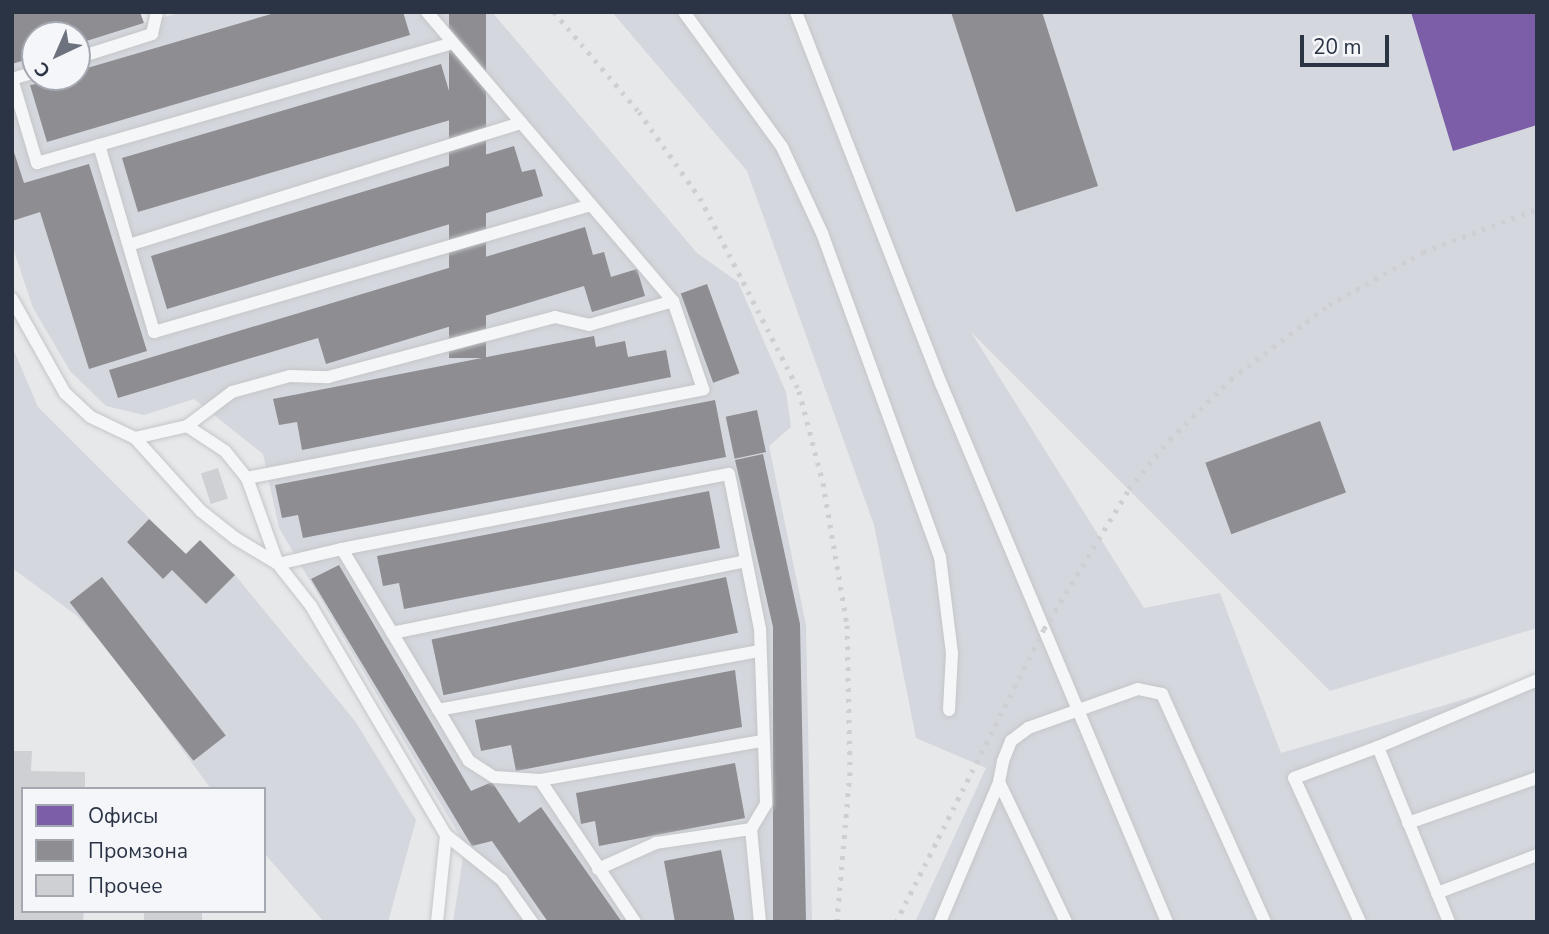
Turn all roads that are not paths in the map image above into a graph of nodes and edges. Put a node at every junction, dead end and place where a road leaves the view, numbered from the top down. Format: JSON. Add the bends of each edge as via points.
{"nodes":[{"id":1,"x":157,"y":12,"type":"edge"},
{"id":2,"x":427,"y":12,"type":"edge"},
{"id":3,"x":684,"y":12,"type":"edge"},
{"id":4,"x":796,"y":12,"type":"edge"},
{"id":5,"x":453,"y":43,"type":"junction"},
{"id":6,"x":91,"y":54,"type":"edge"},
{"id":7,"x":12,"y":79,"type":"edge"},
{"id":8,"x":521,"y":123,"type":"junction"},
{"id":9,"x":99,"y":145,"type":"junction"},
{"id":10,"x":591,"y":205,"type":"junction"},
{"id":11,"x":129,"y":245,"type":"junction"},
{"id":12,"x":12,"y":299,"type":"edge"},
{"id":13,"x":673,"y":301,"type":"junction"},
{"id":14,"x":187,"y":426,"type":"junction"},
{"id":15,"x":135,"y":438,"type":"junction"},
{"id":16,"x":247,"y":478,"type":"junction"},
{"id":17,"x":342,"y":549,"type":"junction"},
{"id":18,"x":746,"y":561,"type":"junction"},
{"id":19,"x":278,"y":564,"type":"junction"},
{"id":20,"x":392,"y":633,"type":"junction"},
{"id":21,"x":760,"y":651,"type":"junction"},
{"id":22,"x":1537,"y":680,"type":"edge"},
{"id":23,"x":438,"y":710,"type":"junction"},
{"id":24,"x":949,"y":710,"type":"dead end"},
{"id":25,"x":1075,"y":710,"type":"junction"},
{"id":26,"x":761,"y":741,"type":"junction"},
{"id":27,"x":1378,"y":747,"type":"junction"},
{"id":28,"x":1537,"y":778,"type":"edge"},
{"id":29,"x":540,"y":780,"type":"junction"},
{"id":30,"x":999,"y":782,"type":"junction"},
{"id":31,"x":1408,"y":823,"type":"junction"},
{"id":32,"x":751,"y":829,"type":"junction"},
{"id":33,"x":446,"y":835,"type":"junction"},
{"id":34,"x":1537,"y":855,"type":"edge"},
{"id":35,"x":598,"y":869,"type":"junction"},
{"id":36,"x":1437,"y":893,"type":"junction"},
{"id":37,"x":437,"y":922,"type":"edge"},
{"id":38,"x":531,"y":922,"type":"edge"},
{"id":39,"x":635,"y":922,"type":"edge"},
{"id":40,"x":760,"y":922,"type":"edge"},
{"id":41,"x":940,"y":922,"type":"edge"},
{"id":42,"x":1066,"y":922,"type":"edge"},
{"id":43,"x":1167,"y":922,"type":"edge"},
{"id":44,"x":1265,"y":922,"type":"edge"},
{"id":45,"x":1360,"y":922,"type":"edge"},
{"id":46,"x":1449,"y":922,"type":"edge"}],
"edges":[{"from":1,"to":6,"type":"lane","via":[[152,34]]},
{"from":2,"to":5,"type":"lane"},
{"from":3,"to":24,"type":"lane","via":[[782,148],[822,233],[940,557],[952,653]]},
{"from":4,"to":25,"type":"lane"},
{"from":5,"to":8,"type":"lane"},
{"from":5,"to":9,"type":"lane"},
{"from":7,"to":9,"type":"lane","via":[[37,163]]},
{"from":8,"to":10,"type":"lane"},
{"from":8,"to":11,"type":"lane"},
{"from":9,"to":11,"type":"lane"},
{"from":10,"to":11,"type":"lane","via":[[154,332]]},
{"from":10,"to":13,"type":"lane"},
{"from":12,"to":15,"type":"lane","via":[[65,393],[91,417]]},
{"from":13,"to":14,"type":"lane","via":[[589,325],[555,317],[328,377],[290,376],[232,392]]},
{"from":13,"to":16,"type":"lane","via":[[703,389]]},
{"from":14,"to":15,"type":"lane"},
{"from":14,"to":16,"type":"lane","via":[[225,451]]},
{"from":15,"to":19,"type":"lane","via":[[201,511]]},
{"from":16,"to":19,"type":"lane"},
{"from":17,"to":18,"type":"lane","via":[[729,474]]},
{"from":17,"to":19,"type":"lane"},
{"from":17,"to":20,"type":"lane"},
{"from":18,"to":20,"type":"lane"},
{"from":18,"to":21,"type":"lane"},
{"from":19,"to":33,"type":"lane","via":[[311,606]]},
{"from":20,"to":23,"type":"lane"},
{"from":21,"to":23,"type":"lane"},
{"from":21,"to":26,"type":"lane"},
{"from":22,"to":27,"type":"lane"},
{"from":23,"to":29,"type":"lane","via":[[468,761],[494,777]]},
{"from":25,"to":30,"type":"lane","via":[[1011,741]]},
{"from":25,"to":43,"type":"lane"},
{"from":25,"to":44,"type":"lane","via":[[1138,689],[1162,694]]},
{"from":26,"to":29,"type":"lane"},
{"from":26,"to":32,"type":"lane","via":[[766,804]]},
{"from":27,"to":31,"type":"lane"},
{"from":27,"to":45,"type":"lane","via":[[1294,778]]},
{"from":28,"to":31,"type":"lane"},
{"from":29,"to":35,"type":"lane"},
{"from":30,"to":41,"type":"lane"},
{"from":30,"to":42,"type":"lane"},
{"from":31,"to":36,"type":"lane"},
{"from":32,"to":35,"type":"lane","via":[[656,843]]},
{"from":32,"to":40,"type":"lane"},
{"from":33,"to":37,"type":"lane"},
{"from":33,"to":38,"type":"lane","via":[[502,880]]},
{"from":34,"to":36,"type":"lane"},
{"from":35,"to":39,"type":"lane"},
{"from":36,"to":46,"type":"lane"}]}
